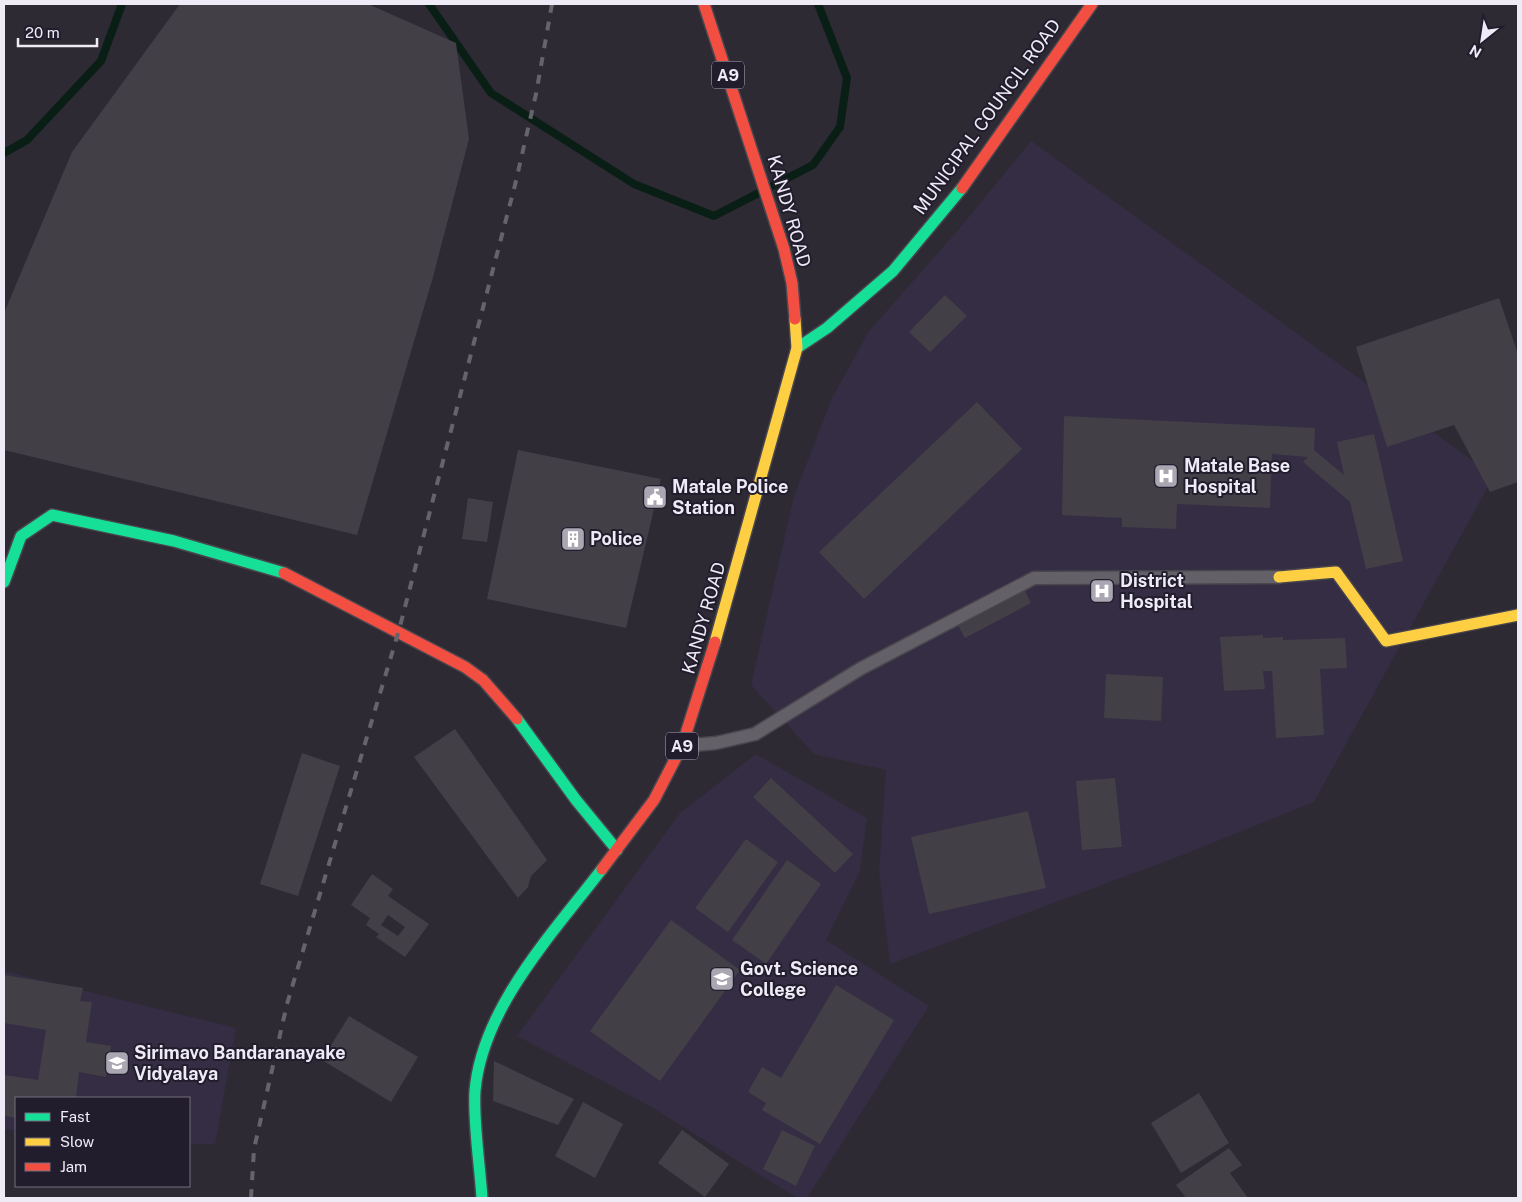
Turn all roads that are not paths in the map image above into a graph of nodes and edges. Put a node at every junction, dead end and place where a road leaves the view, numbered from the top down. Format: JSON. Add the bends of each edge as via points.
{"nodes":[{"id":1,"x":704,"y":4,"type":"edge"},
{"id":2,"x":1092,"y":4,"type":"edge"},
{"id":3,"x":797,"y":348,"type":"junction"},
{"id":4,"x":1279,"y":577,"type":"joint"},
{"id":5,"x":4,"y":582,"type":"edge"},
{"id":6,"x":1518,"y":615,"type":"edge"},
{"id":7,"x":682,"y":746,"type":"junction"},
{"id":8,"x":617,"y":850,"type":"junction"},
{"id":9,"x":482,"y":1198,"type":"edge"}],
"edges":[{"from":1,"to":3,"type":"main road","name":"KANDY ROAD","number":"A9","via":[[784,249],[793,290]]},
{"from":2,"to":3,"type":"main road","name":"MUNICIPAL COUNCIL ROAD","via":[[966,183],[893,271],[828,328]]},
{"from":3,"to":7,"type":"main road","name":"KANDY ROAD","number":"A9","via":[[722,623]]},
{"from":4,"to":6,"type":"main road","via":[[1336,572],[1386,641]]},
{"from":4,"to":7,"type":"lane","via":[[1034,578],[860,669],[755,734],[716,743]]},
{"from":5,"to":8,"type":"main road","via":[[21,536],[52,515],[174,541],[289,574],[407,635],[483,680],[505,703]]},
{"from":7,"to":8,"type":"main road","name":"KANDY ROAD","number":"A9","via":[[654,800]]},
{"from":8,"to":9,"type":"main road","name":"KANDY ROAD","number":"A9","via":[[528,967],[488,1035],[475,1093]]}]}
